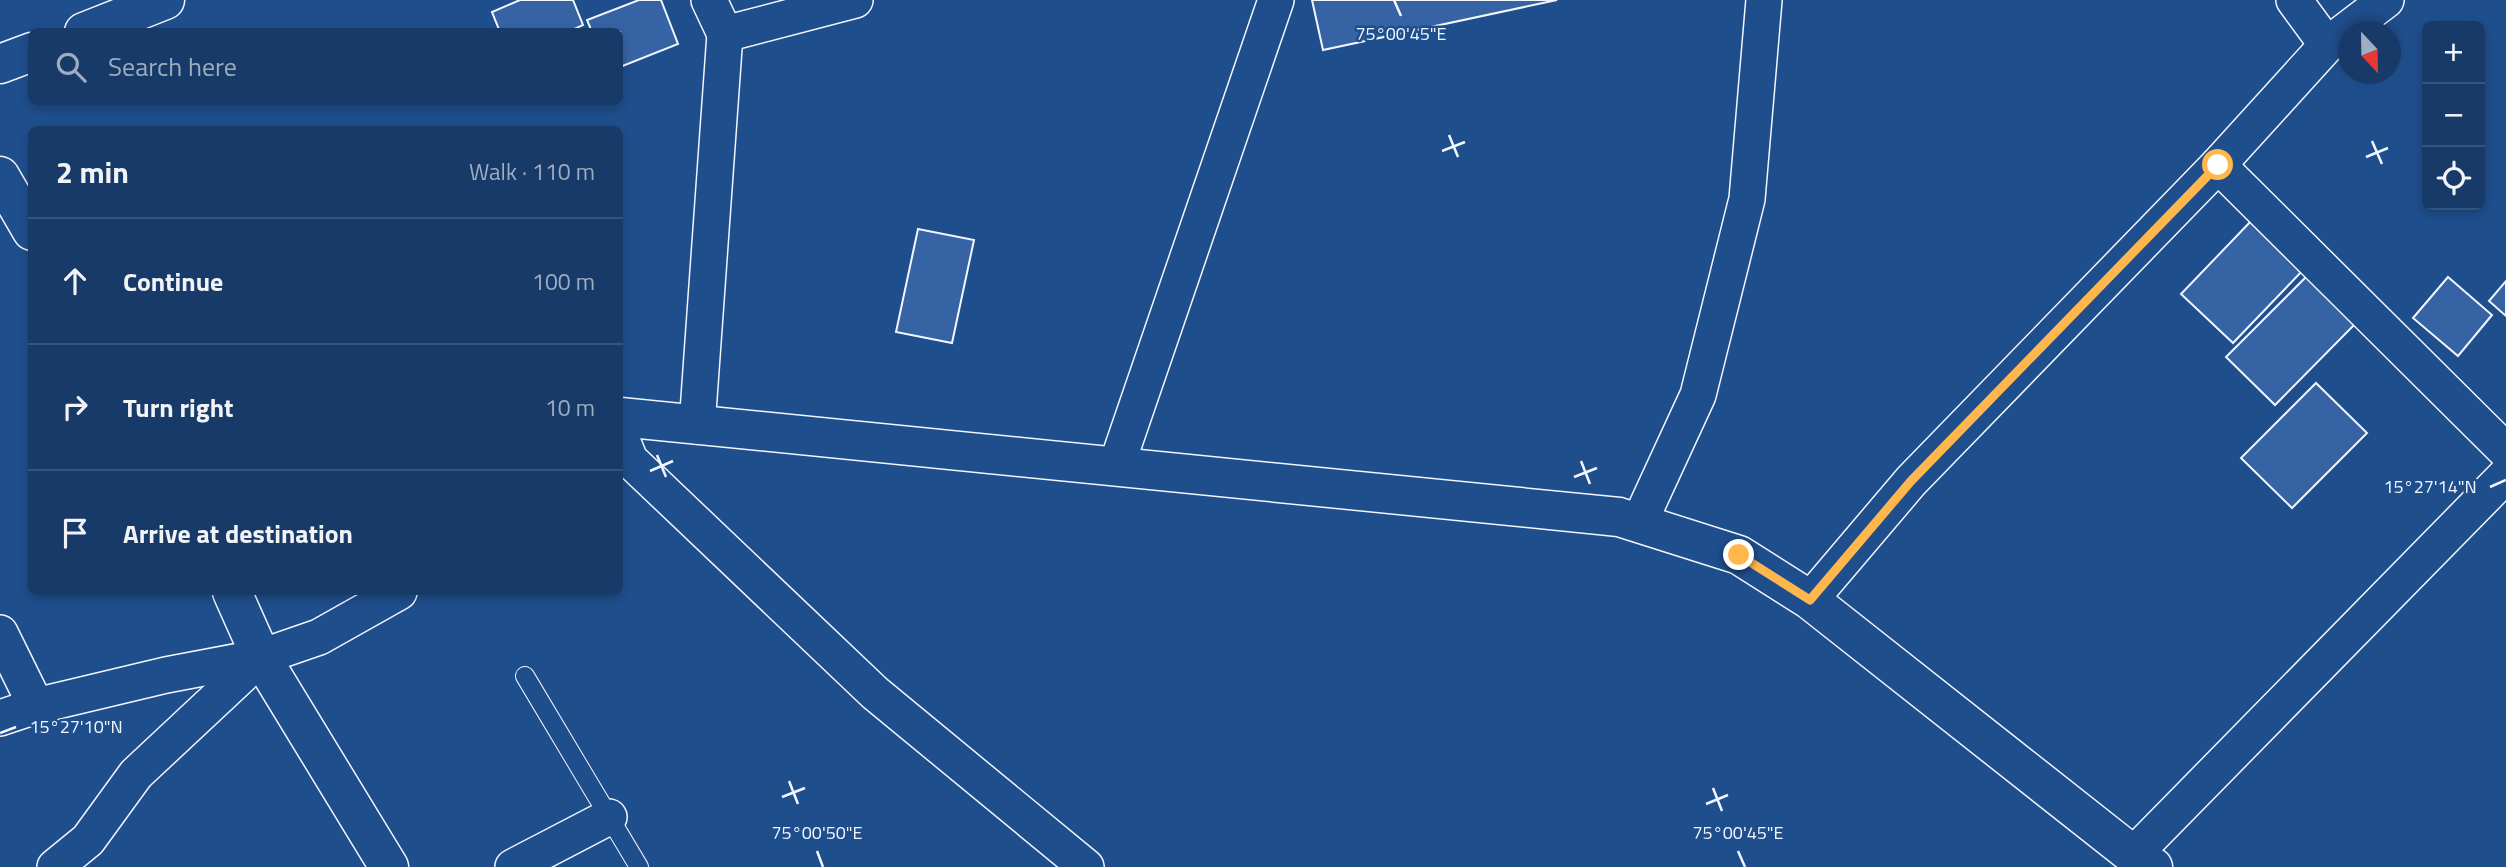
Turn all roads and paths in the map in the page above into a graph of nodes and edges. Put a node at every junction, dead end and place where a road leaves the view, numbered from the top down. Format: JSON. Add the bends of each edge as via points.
{"nodes":[{"id":1,"x":164,"y":0,"type":"edge"},
{"id":2,"x":709,"y":0,"type":"edge"},
{"id":3,"x":855,"y":0,"type":"edge"},
{"id":4,"x":1276,"y":0,"type":"edge"},
{"id":5,"x":1764,"y":0,"type":"edge"},
{"id":6,"x":2294,"y":0,"type":"edge"},
{"id":7,"x":2386,"y":0,"type":"edge"},
{"id":8,"x":94,"y":28,"type":"edge"},
{"id":9,"x":725,"y":34,"type":"junction"},
{"id":10,"x":2327,"y":45,"type":"junction"},
{"id":11,"x":28,"y":54,"type":"edge"},
{"id":12,"x":0,"y":64,"type":"edge"},
{"id":13,"x":2218,"y":165,"type":"junction"},
{"id":14,"x":0,"y":176,"type":"edge"},
{"id":15,"x":28,"y":224,"type":"edge"},
{"id":16,"x":623,"y":417,"type":"edge"},
{"id":17,"x":698,"y":426,"type":"junction"},
{"id":18,"x":2506,"y":451,"type":"edge"},
{"id":19,"x":623,"y":453,"type":"edge"},
{"id":20,"x":1115,"y":467,"type":"junction"},
{"id":21,"x":2506,"y":475,"type":"edge"},
{"id":22,"x":1639,"y":523,"type":"junction"},
{"id":23,"x":233,"y":595,"type":"edge"},
{"id":24,"x":394,"y":595,"type":"edge"},
{"id":25,"x":1810,"y":600,"type":"junction"},
{"id":26,"x":0,"y":633,"type":"edge"},
{"id":27,"x":261,"y":657,"type":"junction"},
{"id":28,"x":525,"y":676,"type":"dead end"},
{"id":29,"x":36,"y":706,"type":"junction"},
{"id":30,"x":0,"y":718,"type":"edge"},
{"id":31,"x":610,"y":817,"type":"junction"},
{"id":32,"x":2143,"y":861,"type":"edge"},
{"id":33,"x":55,"y":867,"type":"edge"},
{"id":34,"x":389,"y":867,"type":"edge"},
{"id":35,"x":513,"y":867,"type":"edge"},
{"id":36,"x":639,"y":867,"type":"edge"},
{"id":37,"x":1086,"y":867,"type":"edge"}],
"edges":[{"from":1,"to":8,"type":"street"},
{"from":2,"to":9,"type":"street"},
{"from":3,"to":9,"type":"street"},
{"from":4,"to":20,"type":"street"},
{"from":5,"to":22,"type":"street","via":[[1747,199],[1698,396]]},
{"from":6,"to":10,"type":"street"},
{"from":7,"to":10,"type":"street"},
{"from":9,"to":17,"type":"street"},
{"from":10,"to":13,"type":"street"},
{"from":11,"to":12,"type":"street"},
{"from":13,"to":18,"type":"street"},
{"from":13,"to":25,"type":"street","via":[[1911,481]]},
{"from":14,"to":15,"type":"street"},
{"from":16,"to":17,"type":"street"},
{"from":17,"to":20,"type":"street"},
{"from":19,"to":37,"type":"street","via":[[875,693]]},
{"from":20,"to":22,"type":"street","via":[[1619,517]]},
{"from":21,"to":32,"type":"street"},
{"from":22,"to":25,"type":"street","via":[[1739,555]]},
{"from":23,"to":27,"type":"street"},
{"from":24,"to":27,"type":"street","via":[[319,637]]},
{"from":25,"to":32,"type":"street"},
{"from":26,"to":29,"type":"street"},
{"from":27,"to":29,"type":"street","via":[[166,674]]},
{"from":27,"to":33,"type":"street","via":[[136,774],[88,840]]},
{"from":27,"to":34,"type":"street"},
{"from":28,"to":31,"type":"lane"},
{"from":29,"to":30,"type":"street"},
{"from":31,"to":35,"type":"street"},
{"from":31,"to":36,"type":"lane"}]}
